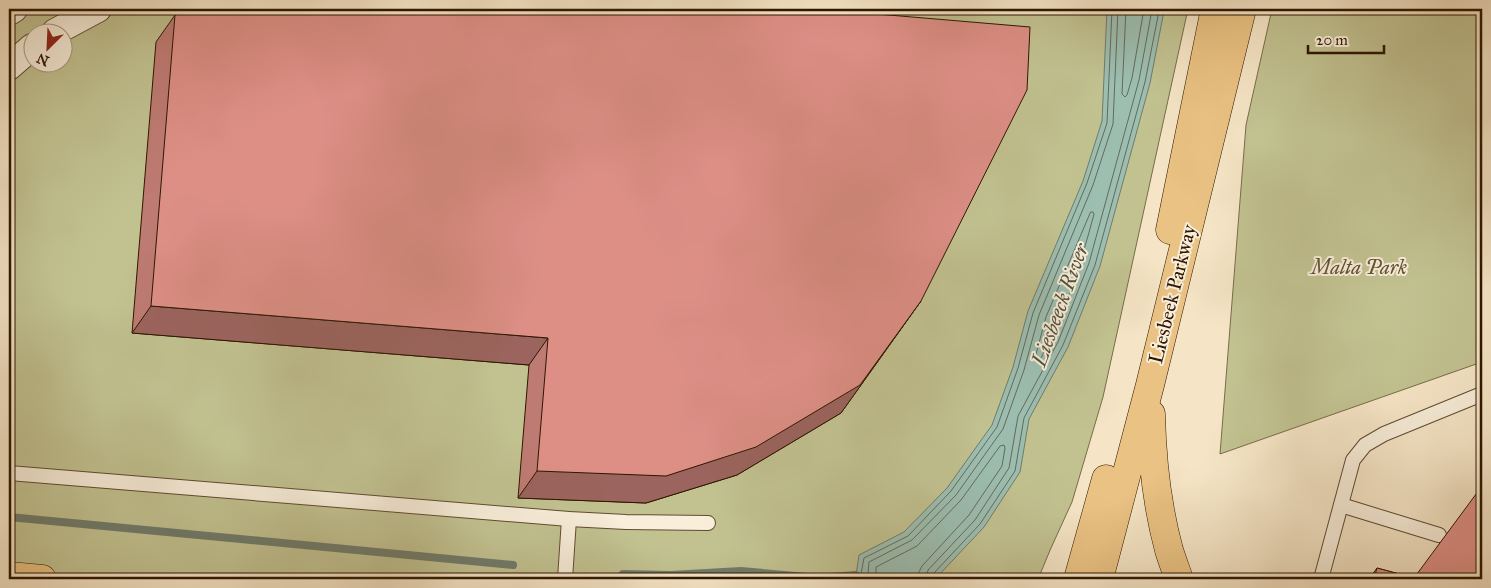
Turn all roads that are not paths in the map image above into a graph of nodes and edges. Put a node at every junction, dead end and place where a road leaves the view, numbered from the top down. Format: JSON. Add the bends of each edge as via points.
{"nodes":[{"id":1,"x":14,"y":9,"type":"edge"},
{"id":2,"x":98,"y":9,"type":"edge"},
{"id":3,"x":1215,"y":9,"type":"edge"},
{"id":4,"x":1242,"y":9,"type":"edge"},
{"id":5,"x":9,"y":12,"type":"edge"},
{"id":6,"x":72,"y":23,"type":"edge"},
{"id":7,"x":22,"y":56,"type":"edge"},
{"id":8,"x":9,"y":67,"type":"edge"},
{"id":9,"x":1150,"y":385,"type":"junction"},
{"id":10,"x":1482,"y":394,"type":"edge"},
{"id":11,"x":1108,"y":469,"type":"junction"},
{"id":12,"x":9,"y":472,"type":"edge"},
{"id":13,"x":1341,"y":505,"type":"junction"},
{"id":14,"x":569,"y":519,"type":"junction"},
{"id":15,"x":708,"y":523,"type":"dead end"},
{"id":16,"x":1439,"y":535,"type":"dead end"},
{"id":17,"x":9,"y":576,"type":"edge"},
{"id":18,"x":42,"y":579,"type":"edge"},
{"id":19,"x":565,"y":579,"type":"edge"},
{"id":20,"x":1060,"y":579,"type":"edge"},
{"id":21,"x":1078,"y":579,"type":"edge"},
{"id":22,"x":1099,"y":579,"type":"edge"},
{"id":23,"x":1179,"y":579,"type":"edge"},
{"id":24,"x":1321,"y":579,"type":"edge"}],
"edges":[{"from":1,"to":5,"type":"street"},
{"from":2,"to":6,"type":"street"},
{"from":3,"to":11,"type":"main road","name":"Liesbeek Parkway","via":[[1161,273]]},
{"from":4,"to":9,"type":"main road","name":"Liesbeek Parkway"},
{"from":7,"to":8,"type":"street"},
{"from":9,"to":22,"type":"main road","name":"Liesbeek Parkway"},
{"from":9,"to":23,"type":"main road","via":[[1156,484],[1169,551]]},
{"from":10,"to":13,"type":"lane","via":[[1365,445],[1353,460]]},
{"from":11,"to":20,"type":"main road"},
{"from":11,"to":21,"type":"main road","name":"Liesbeek Parkway"},
{"from":12,"to":14,"type":"lane"},
{"from":13,"to":16,"type":"lane"},
{"from":13,"to":24,"type":"lane"},
{"from":14,"to":15,"type":"lane"},
{"from":14,"to":19,"type":"lane"},
{"from":17,"to":18,"type":"main road"}]}
